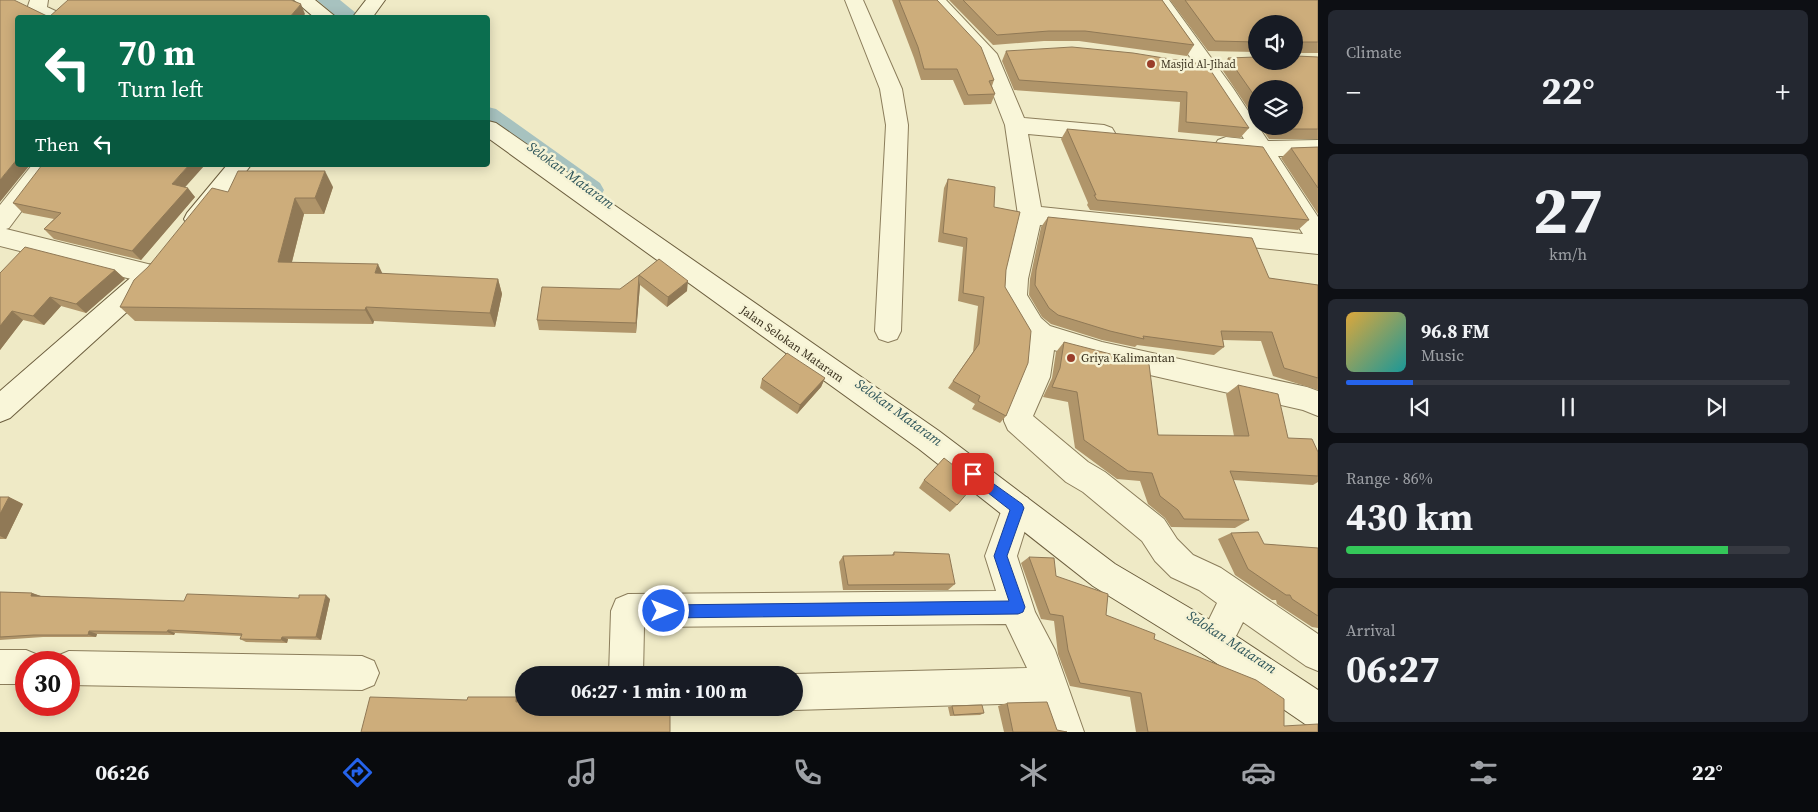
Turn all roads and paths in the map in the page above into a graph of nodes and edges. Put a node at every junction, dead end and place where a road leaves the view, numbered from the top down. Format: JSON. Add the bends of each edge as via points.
{"nodes":[{"id":1,"x":39,"y":0,"type":"edge"},
{"id":2,"x":303,"y":0,"type":"edge"},
{"id":3,"x":376,"y":0,"type":"edge"},
{"id":4,"x":854,"y":0,"type":"edge"},
{"id":5,"x":935,"y":0,"type":"edge"},
{"id":6,"x":1159,"y":0,"type":"edge"},
{"id":7,"x":49,"y":15,"type":"edge"},
{"id":8,"x":324,"y":15,"type":"edge"},
{"id":9,"x":364,"y":15,"type":"edge"},
{"id":10,"x":1228,"y":59,"type":"edge"},
{"id":11,"x":1197,"y":64,"type":"junction"},
{"id":12,"x":1016,"y":125,"type":"junction"},
{"id":13,"x":490,"y":129,"type":"edge"},
{"id":14,"x":1124,"y":136,"type":"edge"},
{"id":15,"x":1203,"y":143,"type":"edge"},
{"id":16,"x":1318,"y":148,"type":"edge"},
{"id":17,"x":1262,"y":149,"type":"junction"},
{"id":18,"x":43,"y":167,"type":"edge"},
{"id":19,"x":238,"y":167,"type":"edge"},
{"id":20,"x":1030,"y":215,"type":"junction"},
{"id":21,"x":0,"y":222,"type":"edge"},
{"id":22,"x":0,"y":237,"type":"edge"},
{"id":23,"x":1318,"y":237,"type":"edge"},
{"id":24,"x":1318,"y":246,"type":"edge"},
{"id":25,"x":152,"y":274,"type":"junction"},
{"id":26,"x":888,"y":331,"type":"dead end"},
{"id":27,"x":1041,"y":335,"type":"junction"},
{"id":28,"x":1318,"y":404,"type":"edge"},
{"id":29,"x":0,"y":409,"type":"edge"},
{"id":30,"x":1017,"y":508,"type":"junction"},
{"id":31,"x":1018,"y":607,"type":"junction"},
{"id":32,"x":1224,"y":624,"type":"junction"},
{"id":33,"x":1318,"y":654,"type":"edge"},
{"id":34,"x":626,"y":666,"type":"edge"},
{"id":35,"x":0,"y":667,"type":"edge"},
{"id":36,"x":15,"y":667,"type":"edge"},
{"id":37,"x":80,"y":668,"type":"edge"},
{"id":38,"x":362,"y":673,"type":"dead end"},
{"id":39,"x":1050,"y":685,"type":"junction"},
{"id":40,"x":803,"y":692,"type":"edge"},
{"id":41,"x":1318,"y":711,"type":"edge"},
{"id":42,"x":1066,"y":732,"type":"edge"}],
"edges":[{"from":1,"to":7,"type":"street","via":[[37,9]]},
{"from":2,"to":8,"type":"street"},
{"from":3,"to":9,"type":"street"},
{"from":4,"to":26,"type":"street","via":[[891,89],[897,125]]},
{"from":5,"to":12,"type":"street","via":[[996,53]]},
{"from":6,"to":11,"type":"street"},
{"from":10,"to":11,"type":"street"},
{"from":11,"to":17,"type":"street"},
{"from":12,"to":14,"type":"street"},
{"from":12,"to":20,"type":"street"},
{"from":13,"to":30,"type":"street","name":"Jalan Selokan Mataram","via":[[929,440]]},
{"from":15,"to":17,"type":"street"},
{"from":16,"to":17,"type":"street"},
{"from":17,"to":23,"type":"street"},
{"from":18,"to":21,"type":"street"},
{"from":19,"to":25,"type":"street"},
{"from":20,"to":24,"type":"street"},
{"from":20,"to":27,"type":"street","via":[[1014,296]]},
{"from":22,"to":25,"type":"street"},
{"from":25,"to":29,"type":"street"},
{"from":27,"to":28,"type":"street","via":[[1102,353]]},
{"from":27,"to":32,"type":"street","via":[[1038,371],[1018,414],[1018,421],[1077,472],[1154,530],[1166,550],[1182,566],[1210,579]]},
{"from":30,"to":31,"type":"street","via":[[1001,556]]},
{"from":30,"to":32,"type":"street","name":"Jalan Selokan Mataram","via":[[1104,575]]},
{"from":31,"to":34,"type":"street","via":[[628,611]]},
{"from":31,"to":39,"type":"street"},
{"from":32,"to":33,"type":"street"},
{"from":32,"to":41,"type":"street","name":"Jalan Selokan Mataram"},
{"from":35,"to":36,"type":"street"},
{"from":37,"to":38,"type":"street"},
{"from":39,"to":40,"type":"street"},
{"from":39,"to":42,"type":"street"}]}
